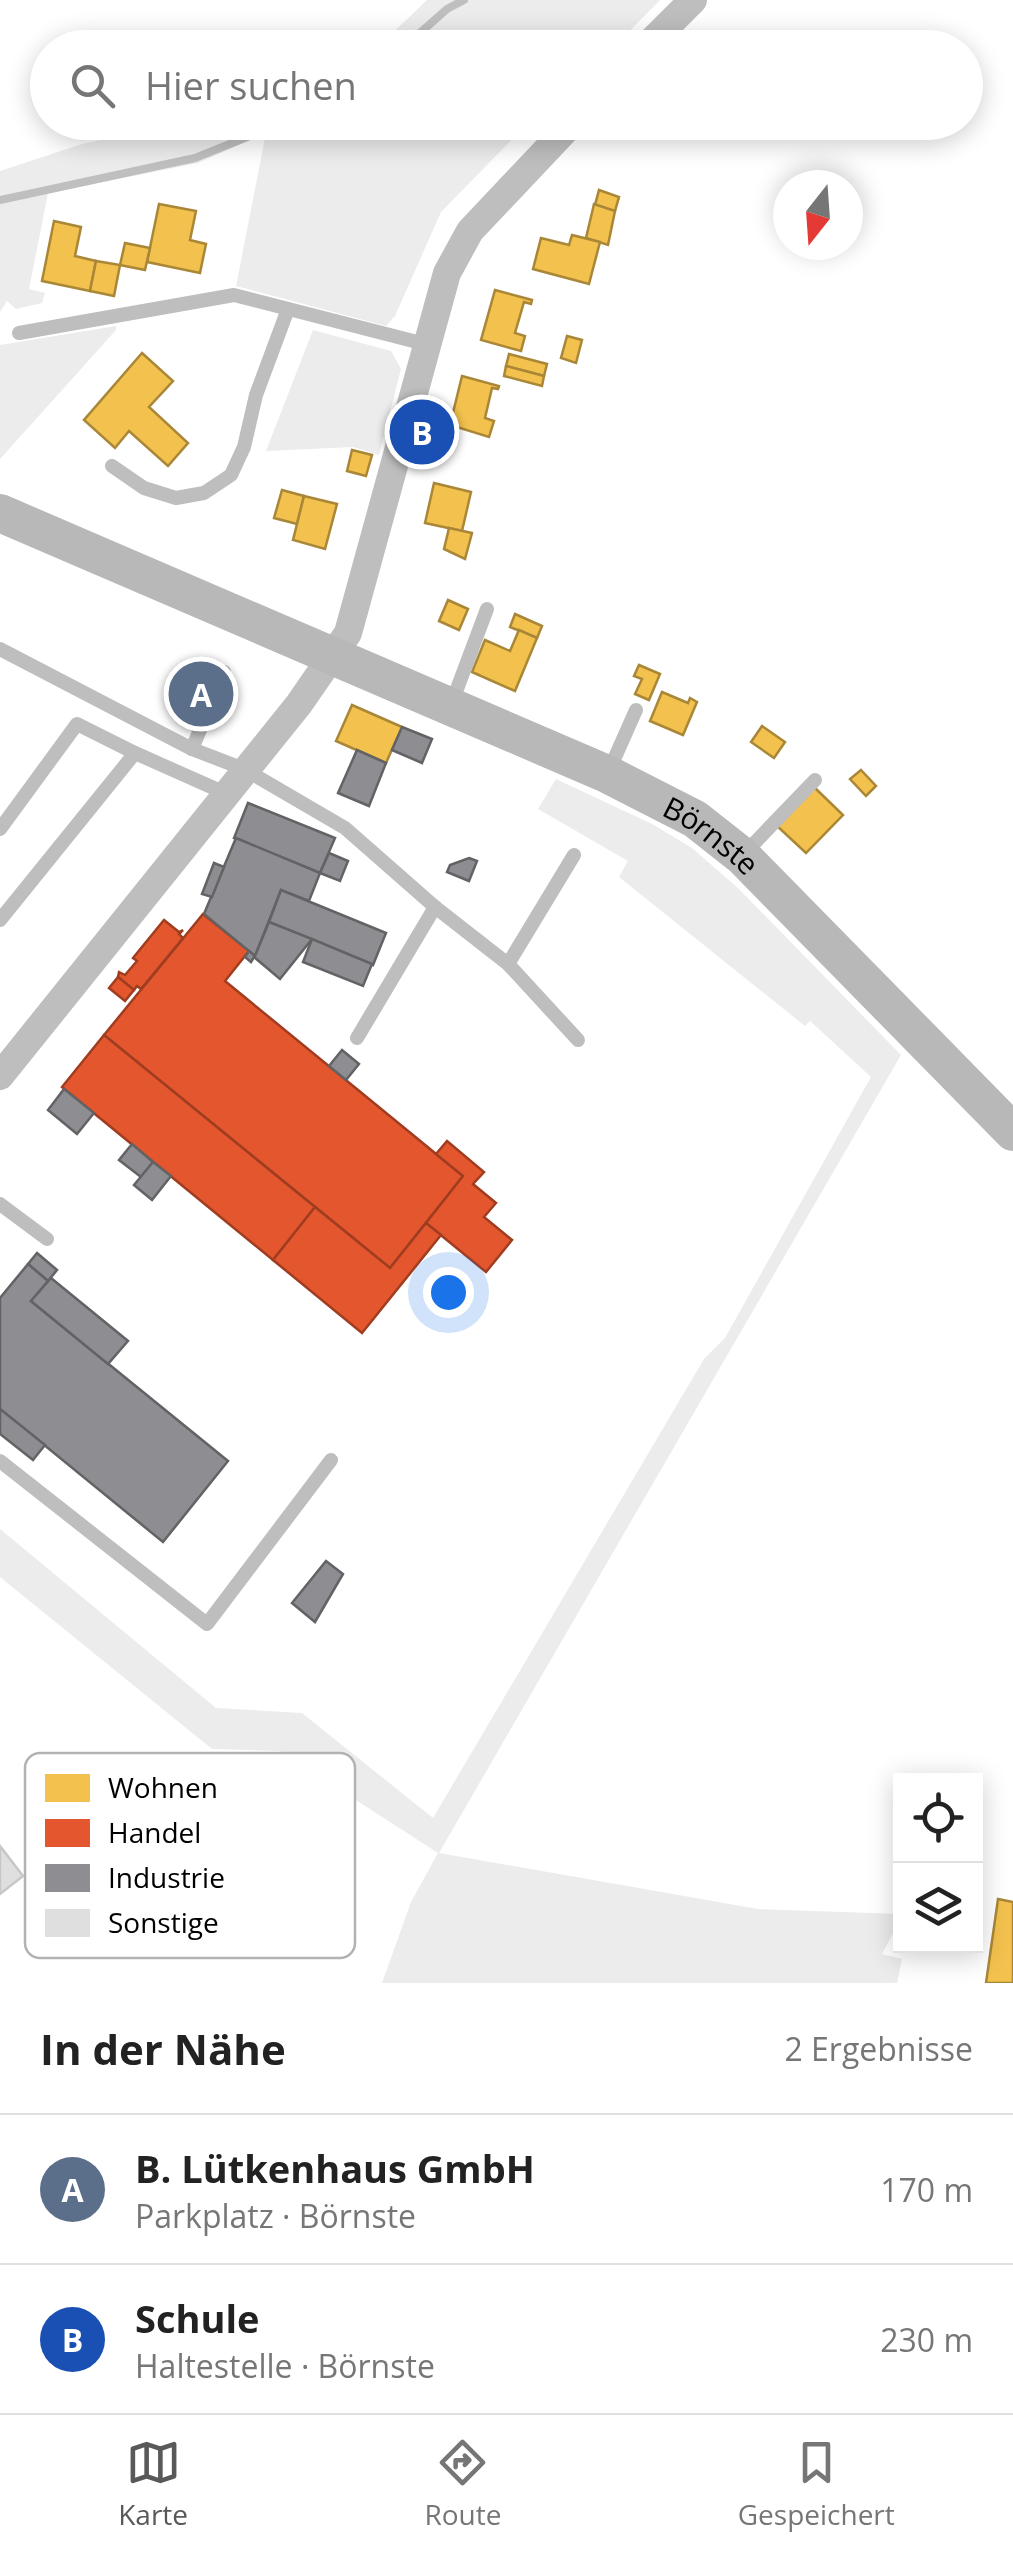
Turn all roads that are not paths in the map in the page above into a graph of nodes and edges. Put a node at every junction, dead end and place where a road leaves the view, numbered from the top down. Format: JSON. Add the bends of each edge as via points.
{"nodes":[{"id":1,"x":693,"y":0,"type":"edge"},
{"id":2,"x":663,"y":30,"type":"edge"},
{"id":3,"x":556,"y":140,"type":"edge"},
{"id":4,"x":288,"y":309,"type":"junction"},
{"id":5,"x":19,"y":332,"type":"dead end"},
{"id":6,"x":425,"y":344,"type":"junction"},
{"id":7,"x":112,"y":466,"type":"dead end"},
{"id":8,"x":0,"y":513,"type":"edge"},
{"id":9,"x":487,"y":609,"type":"dead end"},
{"id":10,"x":0,"y":649,"type":"edge"},
{"id":11,"x":331,"y":657,"type":"junction"},
{"id":12,"x":224,"y":672,"type":"dead end"},
{"id":13,"x":450,"y":706,"type":"junction"},
{"id":14,"x":636,"y":710,"type":"dead end"},
{"id":15,"x":192,"y":749,"type":"junction"},
{"id":16,"x":134,"y":752,"type":"junction"},
{"id":17,"x":244,"y":769,"type":"junction"},
{"id":18,"x":607,"y":774,"type":"junction"},
{"id":19,"x":815,"y":780,"type":"dead end"},
{"id":20,"x":225,"y":794,"type":"junction"},
{"id":21,"x":0,"y":829,"type":"edge"},
{"id":22,"x":574,"y":855,"type":"dead end"},
{"id":23,"x":742,"y":856,"type":"junction"},
{"id":24,"x":436,"y":907,"type":"junction"},
{"id":25,"x":0,"y":920,"type":"edge"},
{"id":26,"x":508,"y":964,"type":"junction"},
{"id":27,"x":357,"y":1038,"type":"dead end"},
{"id":28,"x":578,"y":1040,"type":"dead end"},
{"id":29,"x":0,"y":1076,"type":"edge"},
{"id":30,"x":1013,"y":1132,"type":"edge"},
{"id":31,"x":0,"y":1204,"type":"edge"},
{"id":32,"x":47,"y":1239,"type":"dead end"},
{"id":33,"x":331,"y":1460,"type":"dead end"},
{"id":34,"x":0,"y":1461,"type":"edge"}],
"edges":[{"from":1,"to":2,"type":"street"},
{"from":3,"to":6,"type":"street","via":[[470,231],[447,272]]},
{"from":4,"to":5,"type":"lane","via":[[234,295]]},
{"from":4,"to":6,"type":"lane"},
{"from":4,"to":7,"type":"lane","via":[[232,475],[204,493],[176,498],[144,488]]},
{"from":6,"to":11,"type":"street","via":[[348,633]]},
{"from":8,"to":11,"type":"street","name":"Börnste"},
{"from":9,"to":13,"type":"lane"},
{"from":10,"to":15,"type":"lane"},
{"from":11,"to":13,"type":"street","name":"Börnste"},
{"from":11,"to":17,"type":"street"},
{"from":12,"to":15,"type":"lane"},
{"from":13,"to":18,"type":"street","name":"Börnste"},
{"from":14,"to":18,"type":"lane"},
{"from":15,"to":17,"type":"lane"},
{"from":16,"to":20,"type":"lane"},
{"from":16,"to":21,"type":"lane","via":[[78,724]]},
{"from":16,"to":25,"type":"lane"},
{"from":17,"to":20,"type":"street"},
{"from":17,"to":24,"type":"lane","via":[[344,828]]},
{"from":18,"to":23,"type":"street","name":"Börnste","via":[[694,819]]},
{"from":19,"to":23,"type":"lane"},
{"from":20,"to":29,"type":"street"},
{"from":22,"to":26,"type":"lane"},
{"from":23,"to":30,"type":"street","name":"Börnste"},
{"from":24,"to":26,"type":"lane"},
{"from":24,"to":27,"type":"lane"},
{"from":26,"to":28,"type":"lane"},
{"from":31,"to":32,"type":"lane"},
{"from":33,"to":34,"type":"lane","via":[[207,1624]]}]}
